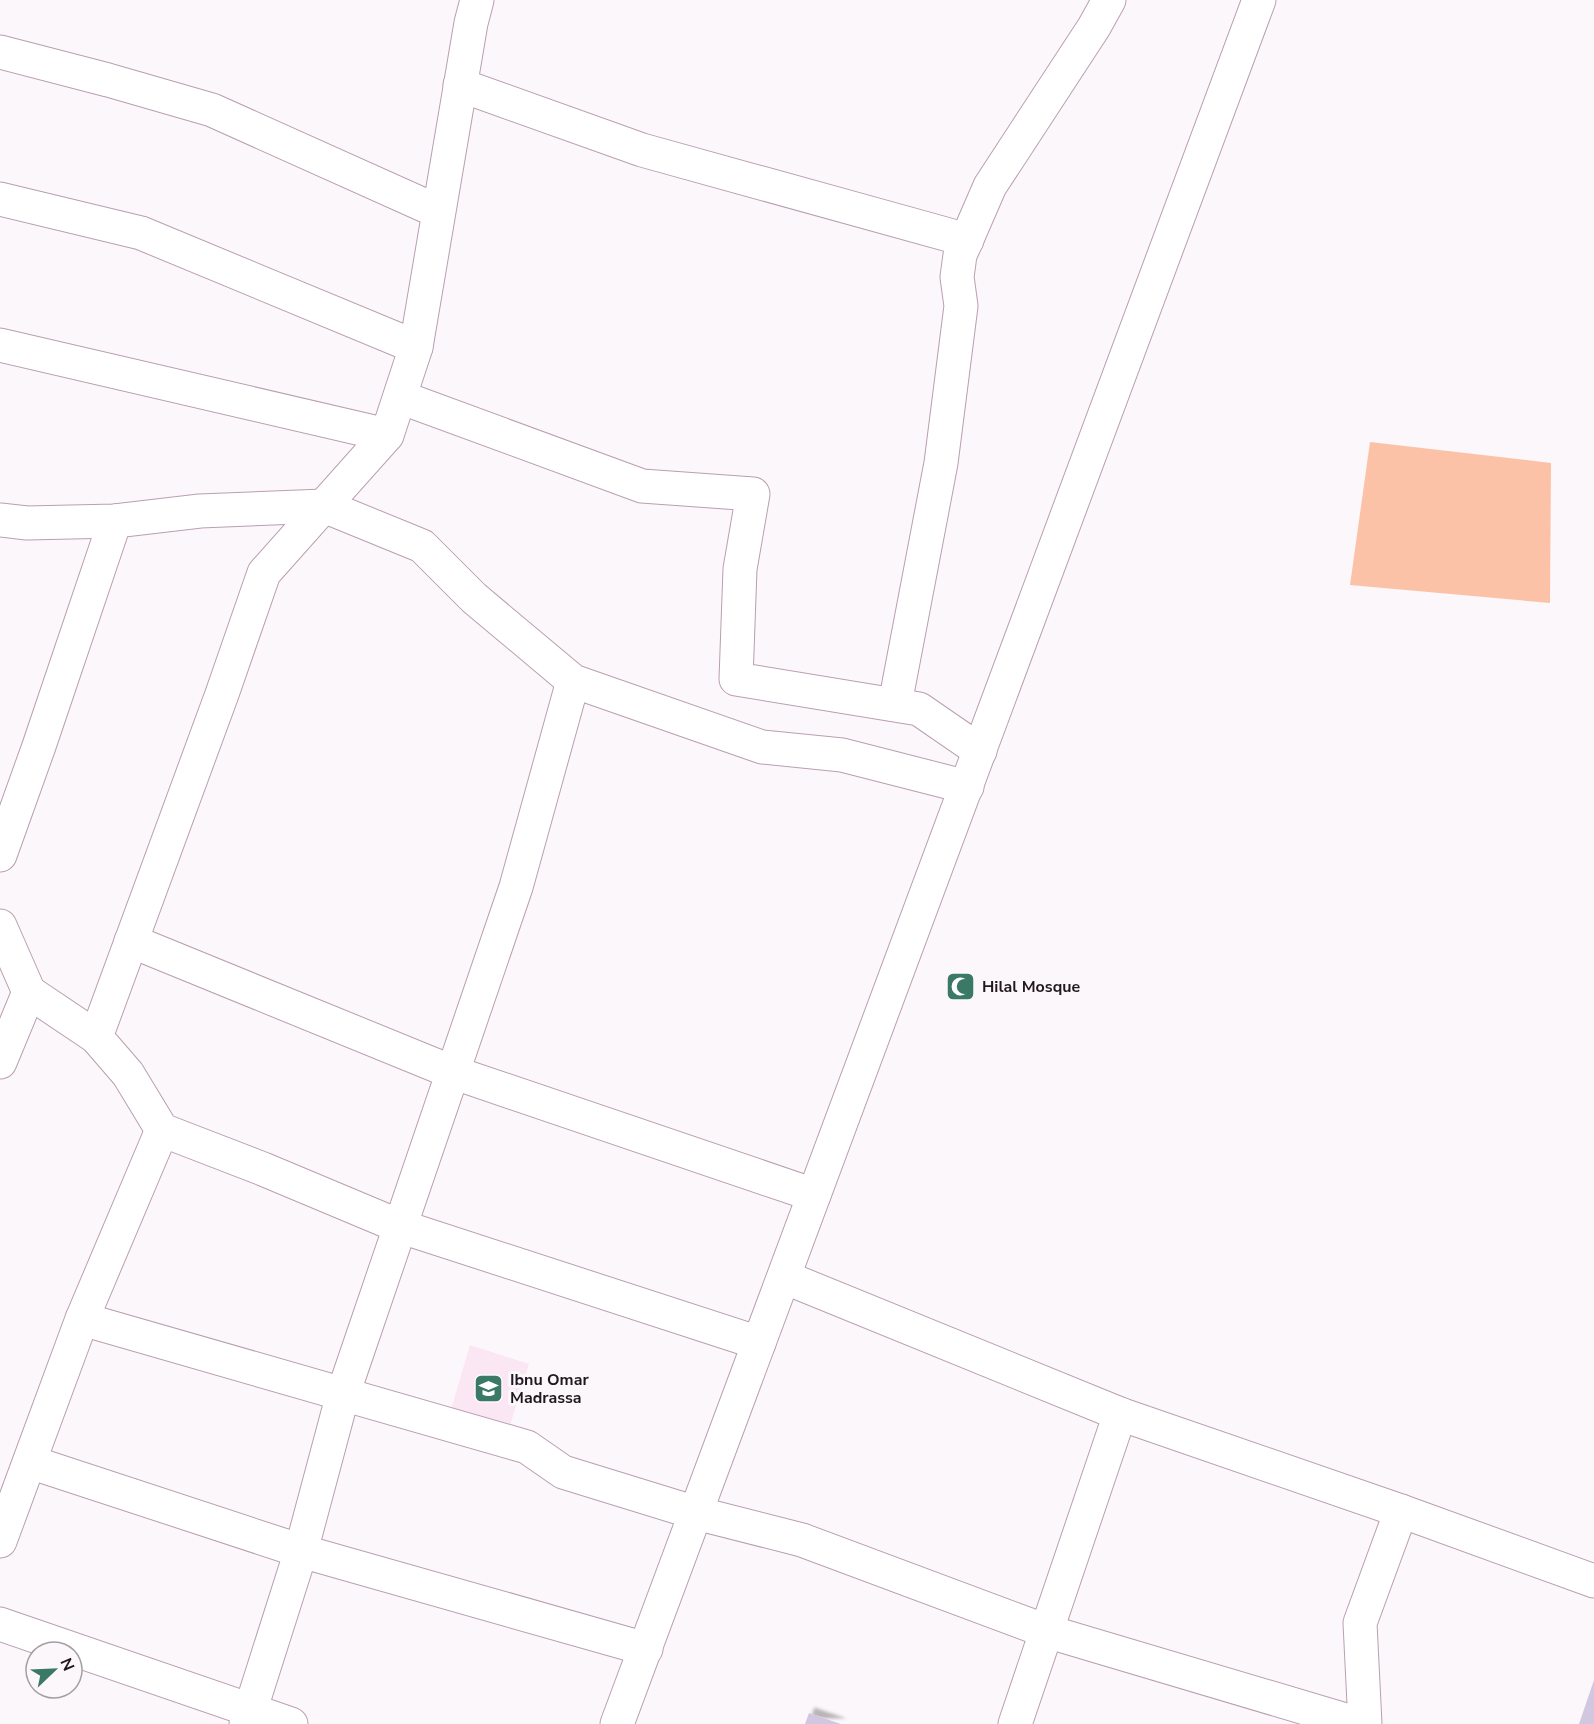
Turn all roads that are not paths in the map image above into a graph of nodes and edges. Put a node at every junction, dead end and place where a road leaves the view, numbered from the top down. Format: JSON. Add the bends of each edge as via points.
{"nodes":[{"id":1,"x":477,"y":0,"type":"edge"},
{"id":2,"x":1109,"y":0,"type":"edge"},
{"id":3,"x":1260,"y":0,"type":"edge"},
{"id":4,"x":0,"y":52,"type":"edge"},
{"id":5,"x":460,"y":85,"type":"junction"},
{"id":6,"x":0,"y":199,"type":"edge"},
{"id":7,"x":437,"y":211,"type":"junction"},
{"id":8,"x":967,"y":240,"type":"junction"},
{"id":9,"x":0,"y":345,"type":"edge"},
{"id":10,"x":416,"y":347,"type":"junction"},
{"id":11,"x":400,"y":397,"type":"junction"},
{"id":12,"x":387,"y":435,"type":"junction"},
{"id":13,"x":324,"y":506,"type":"junction"},
{"id":14,"x":0,"y":520,"type":"edge"},
{"id":15,"x":115,"y":521,"type":"junction"},
{"id":16,"x":573,"y":681,"type":"junction"},
{"id":17,"x":895,"y":704,"type":"junction"},
{"id":18,"x":980,"y":751,"type":"junction"},
{"id":19,"x":967,"y":788,"type":"junction"},
{"id":20,"x":0,"y":855,"type":"edge"},
{"id":21,"x":0,"y":926,"type":"edge"},
{"id":22,"x":131,"y":941,"type":"junction"},
{"id":23,"x":29,"y":992,"type":"junction"},
{"id":24,"x":96,"y":1037,"type":"junction"},
{"id":25,"x":0,"y":1062,"type":"edge"},
{"id":26,"x":452,"y":1072,"type":"junction"},
{"id":27,"x":162,"y":1130,"type":"junction"},
{"id":28,"x":814,"y":1195,"type":"junction"},
{"id":29,"x":399,"y":1226,"type":"junction"},
{"id":30,"x":784,"y":1277,"type":"junction"},
{"id":31,"x":82,"y":1319,"type":"junction"},
{"id":32,"x":759,"y":1343,"type":"junction"},
{"id":33,"x":343,"y":1394,"type":"junction"},
{"id":34,"x":1120,"y":1414,"type":"junction"},
{"id":35,"x":30,"y":1462,"type":"junction"},
{"id":36,"x":1401,"y":1511,"type":"junction"},
{"id":37,"x":696,"y":1513,"type":"junction"},
{"id":38,"x":0,"y":1541,"type":"edge"},
{"id":39,"x":301,"y":1551,"type":"junction"},
{"id":40,"x":1594,"y":1581,"type":"edge"},
{"id":41,"x":0,"y":1624,"type":"edge"},
{"id":42,"x":1046,"y":1631,"type":"junction"},
{"id":43,"x":645,"y":1649,"type":"junction"},
{"id":44,"x":248,"y":1717,"type":"edge"},
{"id":45,"x":291,"y":1724,"type":"edge"},
{"id":46,"x":617,"y":1724,"type":"edge"},
{"id":47,"x":1015,"y":1724,"type":"edge"},
{"id":48,"x":1359,"y":1724,"type":"edge"},
{"id":49,"x":1365,"y":1724,"type":"edge"}],
"edges":[{"from":1,"to":5,"type":"street"},
{"from":2,"to":8,"type":"street","via":[[990,186]]},
{"from":3,"to":18,"type":"street"},
{"from":4,"to":7,"type":"street","via":[[212,110]]},
{"from":5,"to":7,"type":"street"},
{"from":5,"to":8,"type":"street","via":[[642,150]]},
{"from":6,"to":10,"type":"street","via":[[141,233]]},
{"from":7,"to":10,"type":"street"},
{"from":8,"to":17,"type":"street","via":[[957,277],[961,306],[941,462]]},
{"from":9,"to":12,"type":"street"},
{"from":10,"to":11,"type":"street"},
{"from":11,"to":12,"type":"street"},
{"from":11,"to":17,"type":"street","via":[[642,486],[753,494],[740,569],[736,679]]},
{"from":12,"to":13,"type":"street"},
{"from":13,"to":15,"type":"street","via":[[200,511]]},
{"from":13,"to":16,"type":"street","via":[[422,546],[474,598]]},
{"from":13,"to":22,"type":"street","via":[[264,573]]},
{"from":14,"to":15,"type":"street"},
{"from":15,"to":20,"type":"street"},
{"from":16,"to":19,"type":"street","via":[[762,747],[842,755]]},
{"from":16,"to":26,"type":"street","via":[[516,887]]},
{"from":17,"to":18,"type":"street","via":[[920,709]]},
{"from":18,"to":19,"type":"street"},
{"from":19,"to":28,"type":"street"},
{"from":21,"to":23,"type":"street"},
{"from":22,"to":24,"type":"street"},
{"from":22,"to":26,"type":"street"},
{"from":23,"to":24,"type":"street"},
{"from":23,"to":25,"type":"street"},
{"from":24,"to":27,"type":"street","via":[[128,1074]]},
{"from":26,"to":28,"type":"street"},
{"from":26,"to":29,"type":"street"},
{"from":27,"to":29,"type":"street"},
{"from":27,"to":31,"type":"street"},
{"from":28,"to":30,"type":"street"},
{"from":29,"to":32,"type":"street"},
{"from":29,"to":33,"type":"street"},
{"from":30,"to":32,"type":"street"},
{"from":30,"to":34,"type":"street"},
{"from":31,"to":33,"type":"street"},
{"from":31,"to":35,"type":"street"},
{"from":32,"to":37,"type":"street"},
{"from":33,"to":37,"type":"street","via":[[527,1447],[563,1472]]},
{"from":33,"to":39,"type":"street"},
{"from":34,"to":36,"type":"street"},
{"from":34,"to":42,"type":"street"},
{"from":35,"to":38,"type":"street"},
{"from":35,"to":39,"type":"street"},
{"from":36,"to":40,"type":"street"},
{"from":36,"to":49,"type":"street","via":[[1360,1623]]},
{"from":37,"to":42,"type":"street","via":[[802,1540]]},
{"from":37,"to":43,"type":"street"},
{"from":39,"to":43,"type":"street"},
{"from":39,"to":44,"type":"street"},
{"from":41,"to":44,"type":"street"},
{"from":42,"to":47,"type":"street"},
{"from":42,"to":48,"type":"street"},
{"from":43,"to":46,"type":"street"},
{"from":44,"to":45,"type":"street"}]}
